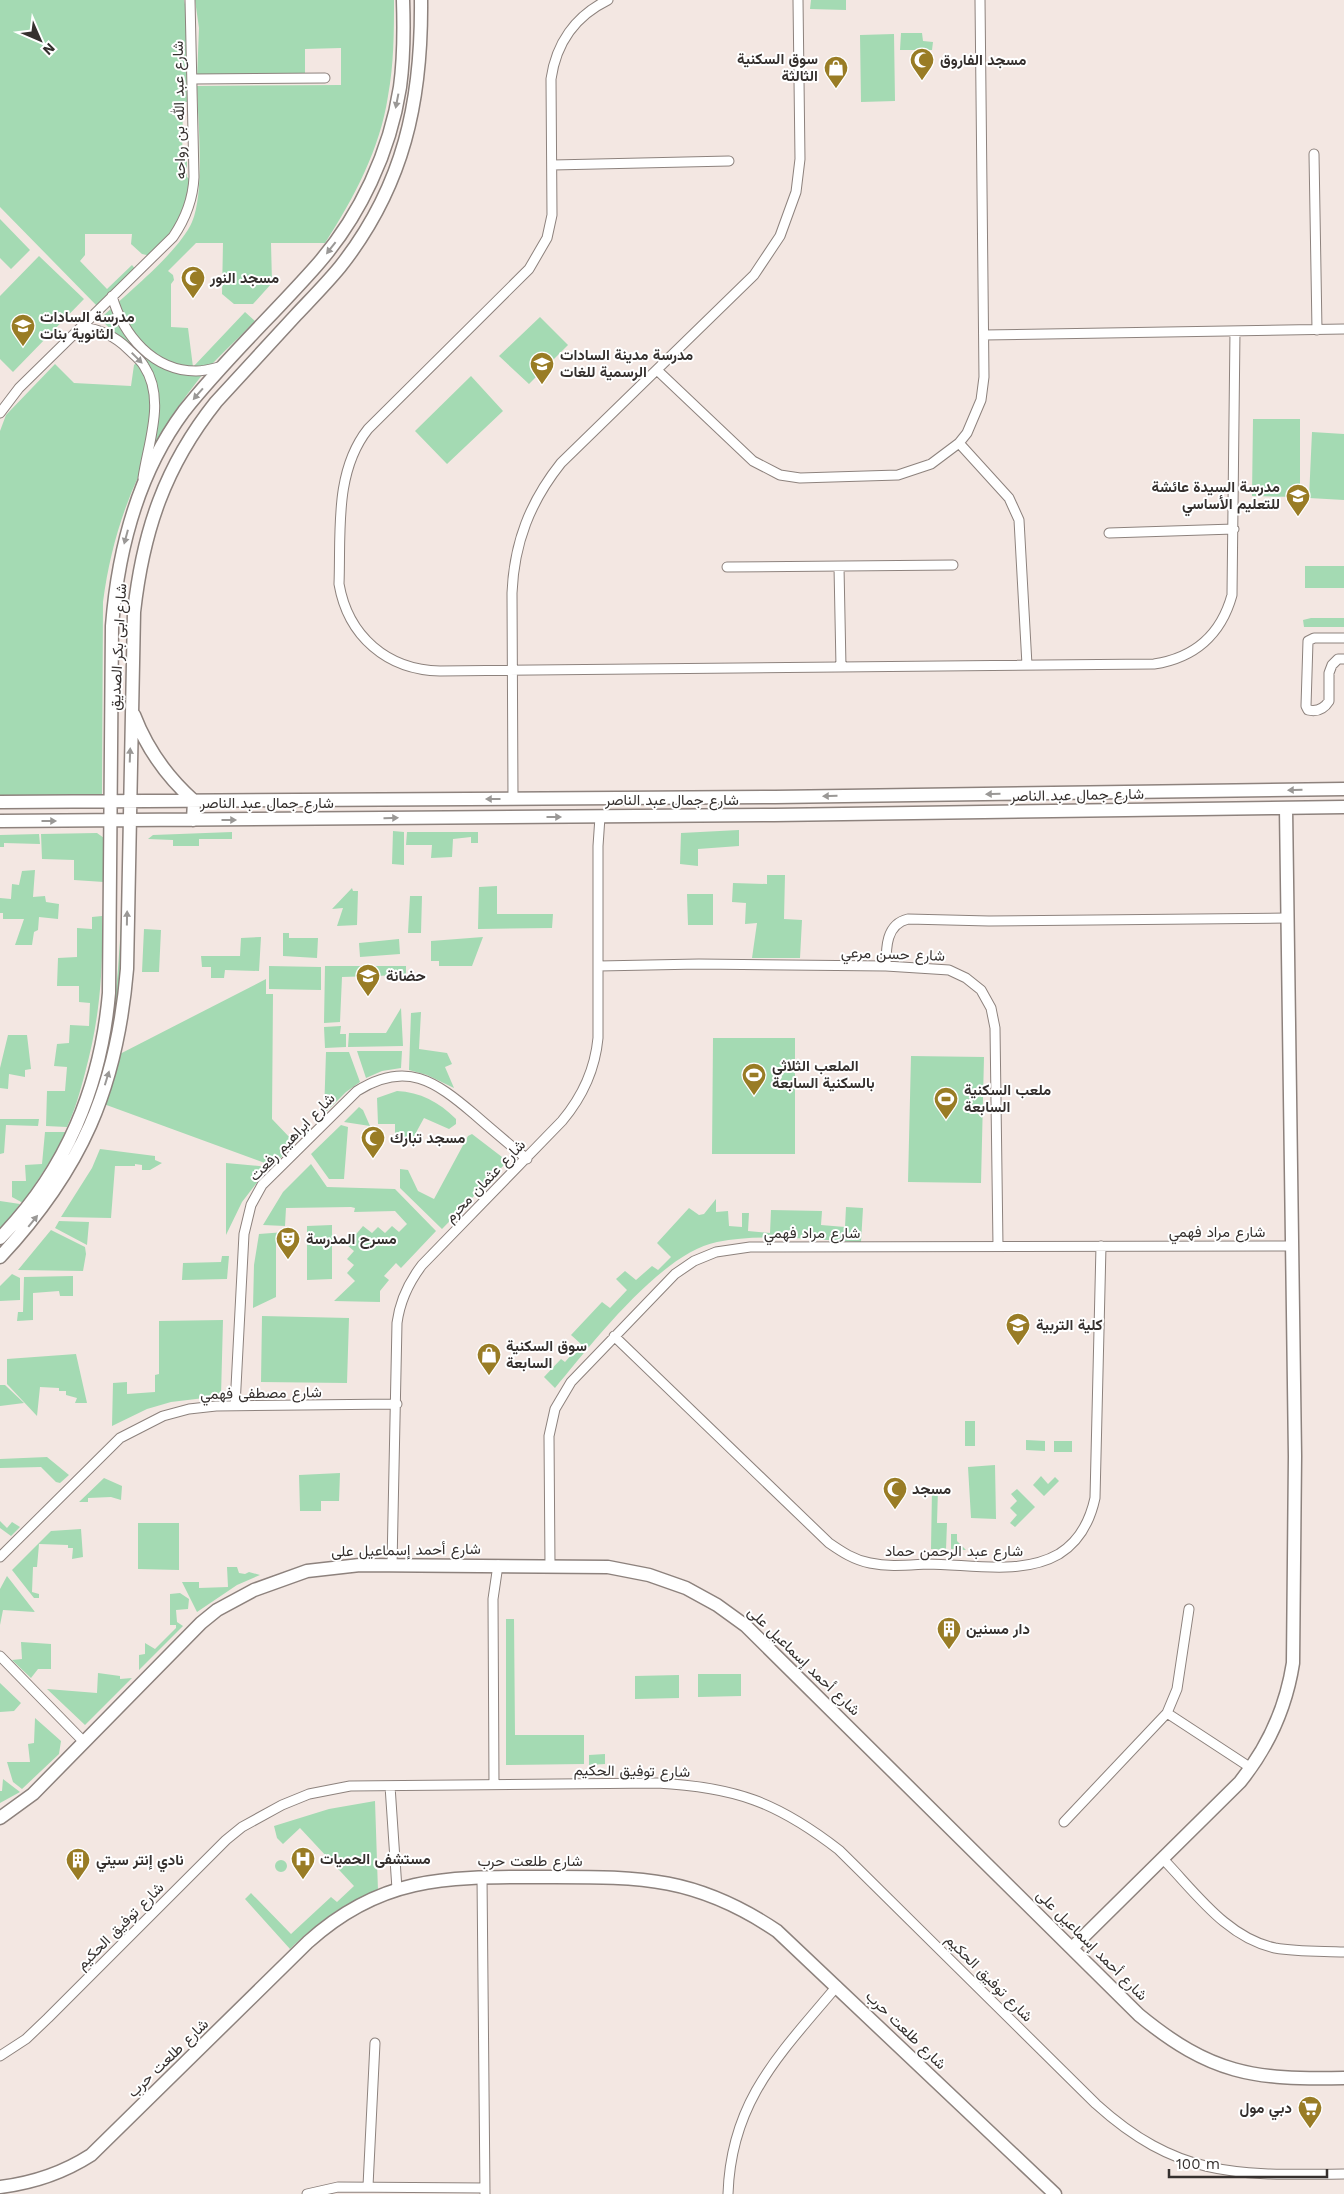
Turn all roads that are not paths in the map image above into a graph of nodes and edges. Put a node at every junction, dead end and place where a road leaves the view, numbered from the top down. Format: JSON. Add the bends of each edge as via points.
{"nodes":[{"id":1,"x":190,"y":0,"type":"edge"},
{"id":2,"x":403,"y":0,"type":"edge"},
{"id":3,"x":421,"y":0,"type":"edge"},
{"id":4,"x":608,"y":0,"type":"edge"},
{"id":5,"x":798,"y":0,"type":"edge"},
{"id":6,"x":980,"y":0,"type":"edge"},
{"id":7,"x":402,"y":66,"type":"junction"},
{"id":8,"x":420,"y":69,"type":"junction"},
{"id":9,"x":325,"y":78,"type":"dead end"},
{"id":10,"x":193,"y":79,"type":"junction"},
{"id":11,"x":1314,"y":154,"type":"dead end"},
{"id":12,"x":729,"y":161,"type":"dead end"},
{"id":13,"x":553,"y":165,"type":"junction"},
{"id":14,"x":308,"y":275,"type":"junction"},
{"id":15,"x":323,"y":288,"type":"junction"},
{"id":16,"x":112,"y":296,"type":"junction"},
{"id":17,"x":81,"y":327,"type":"junction"},
{"id":18,"x":1317,"y":330,"type":"junction"},
{"id":19,"x":1344,"y":330,"type":"edge"},
{"id":20,"x":1235,"y":331,"type":"junction"},
{"id":21,"x":984,"y":335,"type":"junction"},
{"id":22,"x":224,"y":366,"type":"junction"},
{"id":23,"x":657,"y":370,"type":"junction"},
{"id":24,"x":0,"y":413,"type":"edge"},
{"id":25,"x":959,"y":443,"type":"junction"},
{"id":26,"x":140,"y":492,"type":"junction"},
{"id":27,"x":1234,"y":529,"type":"junction"},
{"id":28,"x":1108,"y":533,"type":"dead end"},
{"id":29,"x":953,"y":565,"type":"dead end"},
{"id":30,"x":727,"y":567,"type":"dead end"},
{"id":31,"x":839,"y":567,"type":"junction"},
{"id":32,"x":1344,"y":638,"type":"edge"},
{"id":33,"x":1344,"y":659,"type":"edge"},
{"id":34,"x":1027,"y":665,"type":"junction"},
{"id":35,"x":841,"y":667,"type":"junction"},
{"id":36,"x":513,"y":670,"type":"junction"},
{"id":37,"x":132,"y":709,"type":"junction"},
{"id":38,"x":1344,"y":789,"type":"edge"},
{"id":39,"x":775,"y":797,"type":"junction"},
{"id":40,"x":513,"y":799,"type":"junction"},
{"id":41,"x":110,"y":801,"type":"junction"},
{"id":42,"x":129,"y":801,"type":"junction"},
{"id":43,"x":194,"y":801,"type":"junction"},
{"id":44,"x":0,"y":802,"type":"edge"},
{"id":45,"x":1344,"y":807,"type":"edge"},
{"id":46,"x":1286,"y":808,"type":"junction"},
{"id":47,"x":774,"y":815,"type":"junction"},
{"id":48,"x":600,"y":817,"type":"junction"},
{"id":49,"x":193,"y":820,"type":"junction"},
{"id":50,"x":0,"y":821,"type":"edge"},
{"id":51,"x":110,"y":821,"type":"junction"},
{"id":52,"x":129,"y":821,"type":"junction"},
{"id":53,"x":128,"y":869,"type":"junction"},
{"id":54,"x":110,"y":870,"type":"junction"},
{"id":55,"x":1287,"y":918,"type":"junction"},
{"id":56,"x":598,"y":966,"type":"junction"},
{"id":57,"x":886,"y":966,"type":"junction"},
{"id":58,"x":527,"y":1159,"type":"junction"},
{"id":59,"x":0,"y":1238,"type":"edge"},
{"id":60,"x":998,"y":1246,"type":"junction"},
{"id":61,"x":1101,"y":1246,"type":"junction"},
{"id":62,"x":1293,"y":1246,"type":"junction"},
{"id":63,"x":0,"y":1257,"type":"edge"},
{"id":64,"x":614,"y":1336,"type":"junction"},
{"id":65,"x":397,"y":1404,"type":"junction"},
{"id":66,"x":235,"y":1406,"type":"junction"},
{"id":67,"x":0,"y":1557,"type":"edge"},
{"id":68,"x":392,"y":1565,"type":"junction"},
{"id":69,"x":498,"y":1565,"type":"junction"},
{"id":70,"x":550,"y":1565,"type":"junction"},
{"id":71,"x":1190,"y":1609,"type":"dead end"},
{"id":72,"x":0,"y":1656,"type":"edge"},
{"id":73,"x":1166,"y":1713,"type":"junction"},
{"id":74,"x":84,"y":1742,"type":"junction"},
{"id":75,"x":1251,"y":1768,"type":"junction"},
{"id":76,"x":494,"y":1784,"type":"junction"},
{"id":77,"x":390,"y":1786,"type":"junction"},
{"id":78,"x":0,"y":1818,"type":"edge"},
{"id":79,"x":1064,"y":1822,"type":"dead end"},
{"id":80,"x":1163,"y":1859,"type":"junction"},
{"id":81,"x":482,"y":1877,"type":"junction"},
{"id":82,"x":397,"y":1889,"type":"junction"},
{"id":83,"x":1072,"y":1948,"type":"junction"},
{"id":84,"x":1344,"y":1952,"type":"edge"},
{"id":85,"x":837,"y":1986,"type":"junction"},
{"id":86,"x":375,"y":2043,"type":"dead end"},
{"id":87,"x":0,"y":2056,"type":"edge"},
{"id":88,"x":1344,"y":2078,"type":"edge"},
{"id":89,"x":1344,"y":2174,"type":"edge"},
{"id":90,"x":368,"y":2186,"type":"junction"},
{"id":91,"x":0,"y":2187,"type":"edge"},
{"id":92,"x":485,"y":2191,"type":"edge"},
{"id":93,"x":307,"y":2194,"type":"edge"},
{"id":94,"x":728,"y":2194,"type":"edge"},
{"id":95,"x":1055,"y":2194,"type":"edge"}],
"edges":[{"from":1,"to":10,"type":"street","name":"شارع عبد الله بن رواحه"},
{"from":2,"to":7,"type":"main road","name":"شارع ابى بكر الصديق"},
{"from":3,"to":8,"type":"main road","name":"شارع ابى بكر الصديق"},
{"from":4,"to":13,"type":"street","via":[[578,20],[557,54],[551,79]]},
{"from":5,"to":23,"type":"street","via":[[800,159],[796,192],[786,222],[754,275]]},
{"from":6,"to":21,"type":"street"},
{"from":7,"to":8,"type":"main road"},
{"from":7,"to":14,"type":"main road","name":"شارع ابى بكر الصديق","one_way":true,"via":[[391,128],[375,173],[339,237]]},
{"from":8,"to":15,"type":"main road","name":"شارع ابى بكر الصديق","via":[[403,148],[383,198],[356,245]]},
{"from":9,"to":10,"type":"street"},
{"from":10,"to":16,"type":"street","name":"شارع عبد الله بن رواحه","via":[[194,177],[189,207],[172,237]]},
{"from":11,"to":18,"type":"street"},
{"from":12,"to":13,"type":"street"},
{"from":13,"to":36,"type":"street","via":[[552,215],[547,238],[536,260],[368,429],[351,455],[343,485],[339,584],[348,614],[364,639],[393,661],[416,669]]},
{"from":14,"to":15,"type":"main road"},
{"from":14,"to":22,"type":"main road","name":"شارع ابى بكر الصديق"},
{"from":15,"to":37,"type":"main road","name":"شارع ابى بكر الصديق","via":[[216,402],[191,435],[164,486],[150,525],[136,589]]},
{"from":16,"to":17,"type":"street","name":"شارع عبد الله بن رواحه"},
{"from":16,"to":22,"type":"street","via":[[116,311],[130,336],[159,361],[178,369],[198,371]]},
{"from":17,"to":24,"type":"street","name":"شارع عبد الله بن رواحه","via":[[19,388]]},
{"from":17,"to":26,"type":"street","one_way":true,"via":[[94,328],[119,341],[144,366],[152,385],[156,406]]},
{"from":18,"to":19,"type":"street"},
{"from":18,"to":20,"type":"street"},
{"from":20,"to":21,"type":"street"},
{"from":20,"to":27,"type":"street"},
{"from":21,"to":25,"type":"street","via":[[981,400],[973,422]]},
{"from":22,"to":26,"type":"main road","name":"شارع ابى بكر الصديق","one_way":true,"via":[[172,427]]},
{"from":23,"to":25,"type":"street","via":[[753,461],[780,475],[800,478],[898,475],[932,464]]},
{"from":23,"to":36,"type":"street","via":[[561,463],[534,503],[514,562]]},
{"from":25,"to":34,"type":"street","via":[[1010,498],[1017,514]]},
{"from":26,"to":41,"type":"main road","name":"شارع ابى بكر الصديق","one_way":true,"via":[[125,541],[114,604]]},
{"from":27,"to":28,"type":"street"},
{"from":27,"to":34,"type":"street","via":[[1229,607],[1217,629],[1195,650],[1178,659],[1154,664]]},
{"from":29,"to":31,"type":"street"},
{"from":30,"to":31,"type":"street"},
{"from":31,"to":35,"type":"street"},
{"from":32,"to":33,"type":"street","via":[[1314,638],[1308,642],[1308,710],[1318,710],[1327,704],[1330,669],[1338,659]]},
{"from":34,"to":35,"type":"street"},
{"from":35,"to":36,"type":"street"},
{"from":36,"to":40,"type":"street"},
{"from":42,"to":37,"type":"main road","name":"شارع ابى بكر الصديق","one_way":true},
{"from":37,"to":43,"type":"main road","via":[[156,759]]},
{"from":38,"to":39,"type":"main road","name":"شارع جمال عبد الناصر","one_way":true},
{"from":39,"to":40,"type":"main road","name":"شارع جمال عبد الناصر"},
{"from":39,"to":47,"type":"main road"},
{"from":40,"to":43,"type":"main road","name":"شارع جمال عبد الناصر","one_way":true},
{"from":41,"to":42,"type":"main road","name":"شارع جمال عبد الناصر"},
{"from":41,"to":44,"type":"main road","name":"شارع جمال عبد الناصر"},
{"from":41,"to":51,"type":"main road","name":"شارع ابى بكر الصديق"},
{"from":42,"to":43,"type":"main road","name":"شارع جمال عبد الناصر"},
{"from":42,"to":52,"type":"main road","name":"شارع ابى بكر الصديق"},
{"from":43,"to":49,"type":"main road"},
{"from":45,"to":46,"type":"main road","name":"شارع جمال عبد الناصر"},
{"from":46,"to":47,"type":"main road","name":"شارع جمال عبد الناصر"},
{"from":46,"to":55,"type":"main road"},
{"from":47,"to":48,"type":"main road","name":"شارع جمال عبد الناصر"},
{"from":49,"to":48,"type":"main road","name":"شارع جمال عبد الناصر","one_way":true},
{"from":48,"to":56,"type":"street","name":"شارع عثمان محرم"},
{"from":49,"to":52,"type":"main road","name":"شارع جمال عبد الناصر"},
{"from":50,"to":51,"type":"main road","name":"شارع جمال عبد الناصر","one_way":true},
{"from":51,"to":52,"type":"main road","name":"شارع جمال عبد الناصر"},
{"from":51,"to":54,"type":"main road","name":"شارع ابى بكر الصديق"},
{"from":52,"to":53,"type":"main road","name":"شارع ابى بكر الصديق"},
{"from":53,"to":54,"type":"main road"},
{"from":63,"to":53,"type":"main road","name":"شارع ابى بكر الصديق","one_way":true,"via":[[56,1190],[81,1147],[100,1101],[115,1049],[124,996]]},
{"from":54,"to":59,"type":"main road","name":"شارع ابى بكر الصديق","via":[[109,993],[103,1043],[90,1091],[73,1135],[50,1176]]},
{"from":55,"to":57,"type":"street","via":[[908,920],[899,924],[889,936]]},
{"from":55,"to":62,"type":"main road"},
{"from":56,"to":57,"type":"street","name":"شارع حسن مرعي"},
{"from":56,"to":58,"type":"street","name":"شارع عثمان محرم","via":[[598,1038],[591,1073],[572,1110]]},
{"from":57,"to":60,"type":"street","name":"شارع حسن مرعي","via":[[958,973],[981,990],[991,1008]]},
{"from":58,"to":65,"type":"street","name":"شارع عثمان محرم","via":[[422,1265],[409,1284],[397,1322]]},
{"from":58,"to":66,"type":"street","name":"شارع ابراهيم رفعت","via":[[446,1090],[429,1081],[411,1077],[388,1078],[357,1091],[262,1185],[251,1204],[244,1234]]},
{"from":60,"to":61,"type":"street","name":"شارع مراد فهمي"},
{"from":60,"to":64,"type":"street","name":"شارع مراد فهمي","via":[[727,1249],[684,1267]]},
{"from":61,"to":62,"type":"street","name":"شارع مراد فهمي"},
{"from":61,"to":64,"type":"street","name":"شارع عبد الرحمن حماد","via":[[1095,1498],[1089,1521],[1075,1541],[1059,1554],[1034,1564],[886,1566],[856,1560],[841,1552]]},
{"from":62,"to":75,"type":"main road","via":[[1293,1662],[1279,1718]]},
{"from":64,"to":70,"type":"street","name":"شارع مراد فهمي","via":[[571,1382],[552,1418],[549,1436]]},
{"from":65,"to":66,"type":"street","name":"شارع مصطفى فهمي"},
{"from":65,"to":68,"type":"street","name":"شارع عثمان محرم"},
{"from":66,"to":67,"type":"street","name":"شارع مصطفى فهمي","via":[[176,1412],[148,1422],[120,1438]]},
{"from":68,"to":69,"type":"main road","name":"شارع أحمد إسماعيل على"},
{"from":68,"to":74,"type":"main road","name":"شارع أحمد إسماعيل على","via":[[342,1566],[307,1571],[235,1599],[200,1623]]},
{"from":69,"to":70,"type":"main road","name":"شارع أحمد إسماعيل على"},
{"from":69,"to":76,"type":"street","via":[[492,1598]]},
{"from":70,"to":83,"type":"main road","name":"شارع أحمد إسماعيل على","via":[[608,1567],[649,1575],[686,1588],[732,1615],[754,1633]]},
{"from":71,"to":73,"type":"street","via":[[1177,1689]]},
{"from":72,"to":74,"type":"street"},
{"from":73,"to":75,"type":"street"},
{"from":73,"to":79,"type":"street"},
{"from":74,"to":78,"type":"main road","name":"شارع أحمد إسماعيل على","via":[[33,1794]]},
{"from":75,"to":80,"type":"main road"},
{"from":76,"to":77,"type":"street","name":"شارع توفيق الحكيم"},
{"from":76,"to":89,"type":"street","name":"شارع توفيق الحكيم","via":[[697,1785],[736,1793],[773,1807],[808,1826],[839,1850],[1096,2104],[1140,2139],[1181,2159],[1217,2170],[1244,2174]]},
{"from":77,"to":82,"type":"street"},
{"from":77,"to":87,"type":"street","name":"شارع توفيق الحكيم","via":[[350,1786],[309,1794],[242,1827],[48,2018]]},
{"from":80,"to":83,"type":"main road"},
{"from":80,"to":84,"type":"street","via":[[1242,1935],[1275,1948]]},
{"from":81,"to":82,"type":"main road","name":"شارع طلعت حرب","via":[[430,1881]]},
{"from":81,"to":85,"type":"main road","name":"شارع طلعت حرب","via":[[630,1878],[696,1890],[738,1907],[777,1931]]},
{"from":81,"to":92,"type":"street"},
{"from":82,"to":91,"type":"main road","name":"شارع طلعت حرب","via":[[350,1910],[321,1931],[91,2156],[53,2175]]},
{"from":83,"to":88,"type":"main road","name":"شارع أحمد إسماعيل على","via":[[1146,2020],[1176,2044],[1209,2061],[1244,2073],[1280,2079]]},
{"from":85,"to":94,"type":"street","via":[[766,2072],[749,2103],[736,2136]]},
{"from":85,"to":95,"type":"main road","name":"شارع طلعت حرب"},
{"from":86,"to":90,"type":"street"},
{"from":90,"to":92,"type":"street"},
{"from":90,"to":93,"type":"street","via":[[338,2187]]}]}
